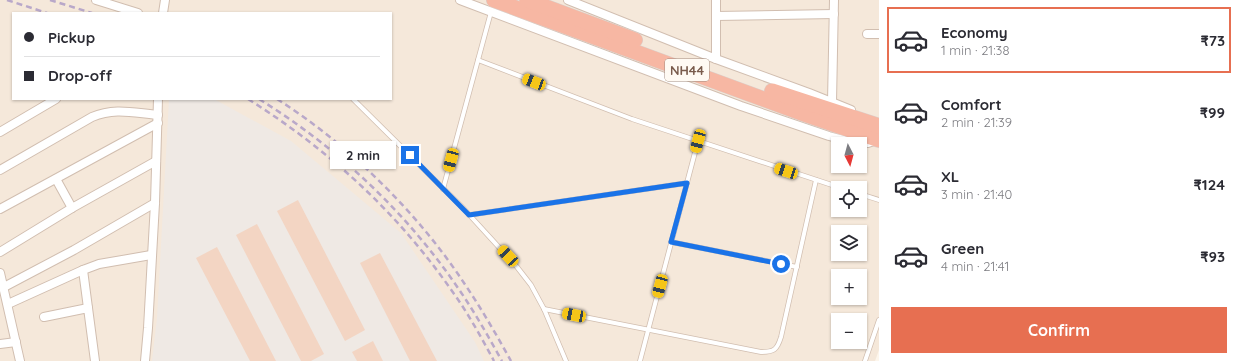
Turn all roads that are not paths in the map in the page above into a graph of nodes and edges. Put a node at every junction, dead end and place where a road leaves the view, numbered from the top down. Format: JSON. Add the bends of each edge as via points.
{"nodes":[{"id":1,"x":96,"y":0,"type":"edge"},
{"id":2,"x":165,"y":0,"type":"edge"},
{"id":3,"x":460,"y":0,"type":"edge"},
{"id":4,"x":527,"y":0,"type":"edge"},
{"id":5,"x":568,"y":0,"type":"edge"},
{"id":6,"x":716,"y":0,"type":"edge"},
{"id":7,"x":834,"y":0,"type":"edge"},
{"id":8,"x":492,"y":6,"type":"edge"},
{"id":9,"x":135,"y":12,"type":"edge"},
{"id":10,"x":163,"y":12,"type":"edge"},
{"id":11,"x":834,"y":14,"type":"junction"},
{"id":12,"x":716,"y":16,"type":"junction"},
{"id":13,"x":866,"y":34,"type":"dead end"},
{"id":14,"x":879,"y":34,"type":"edge"},
{"id":15,"x":716,"y":59,"type":"junction"},
{"id":16,"x":478,"y":60,"type":"junction"},
{"id":17,"x":54,"y":100,"type":"edge"},
{"id":18,"x":158,"y":100,"type":"edge"},
{"id":19,"x":354,"y":100,"type":"edge"},
{"id":20,"x":832,"y":102,"type":"junction"},
{"id":21,"x":158,"y":119,"type":"junction"},
{"id":22,"x":875,"y":125,"type":"edge"},
{"id":23,"x":0,"y":132,"type":"edge"},
{"id":24,"x":879,"y":140,"type":"edge"},
{"id":25,"x":698,"y":141,"type":"junction"},
{"id":26,"x":156,"y":161,"type":"junction"},
{"id":27,"x":0,"y":170,"type":"edge"},
{"id":28,"x":56,"y":179,"type":"junction"},
{"id":29,"x":816,"y":180,"type":"junction"},
{"id":30,"x":687,"y":183,"type":"junction"},
{"id":31,"x":831,"y":185,"type":"edge"},
{"id":32,"x":443,"y":189,"type":"junction"},
{"id":33,"x":867,"y":196,"type":"edge"},
{"id":34,"x":879,"y":200,"type":"edge"},
{"id":35,"x":155,"y":203,"type":"junction"},
{"id":36,"x":72,"y":208,"type":"junction"},
{"id":37,"x":0,"y":209,"type":"edge"},
{"id":38,"x":469,"y":215,"type":"junction"},
{"id":39,"x":671,"y":242,"type":"junction"},
{"id":40,"x":0,"y":252,"type":"edge"},
{"id":41,"x":151,"y":255,"type":"junction"},
{"id":42,"x":797,"y":267,"type":"junction"},
{"id":43,"x":83,"y":270,"type":"junction"},
{"id":44,"x":0,"y":273,"type":"edge"},
{"id":45,"x":4,"y":287,"type":"junction"},
{"id":46,"x":8,"y":304,"type":"junction"},
{"id":47,"x":88,"y":308,"type":"junction"},
{"id":48,"x":544,"y":309,"type":"junction"},
{"id":49,"x":44,"y":317,"type":"dead end"},
{"id":50,"x":879,"y":320,"type":"edge"},
{"id":51,"x":648,"y":330,"type":"junction"},
{"id":52,"x":16,"y":342,"type":"junction"},
{"id":53,"x":0,"y":344,"type":"edge"},
{"id":54,"x":20,"y":361,"type":"edge"},
{"id":55,"x":94,"y":361,"type":"edge"},
{"id":56,"x":145,"y":361,"type":"edge"},
{"id":57,"x":566,"y":361,"type":"edge"},
{"id":58,"x":640,"y":361,"type":"edge"},
{"id":59,"x":865,"y":361,"type":"edge"}],
"edges":[{"from":1,"to":9,"type":"street"},
{"from":2,"to":10,"type":"street"},
{"from":3,"to":8,"type":"street"},
{"from":4,"to":22,"type":"highway","number":"NH44","via":[[756,86]]},
{"from":5,"to":15,"type":"street"},
{"from":6,"to":12,"type":"street"},
{"from":7,"to":11,"type":"street"},
{"from":8,"to":16,"type":"lane"},
{"from":8,"to":24,"type":"highway","number":"NH44"},
{"from":11,"to":12,"type":"street"},
{"from":11,"to":20,"type":"street"},
{"from":12,"to":15,"type":"street"},
{"from":13,"to":14,"type":"street"},
{"from":15,"to":20,"type":"street"},
{"from":16,"to":25,"type":"lane","via":[[632,119]]},
{"from":16,"to":32,"type":"lane"},
{"from":17,"to":23,"type":"street"},
{"from":18,"to":21,"type":"street"},
{"from":19,"to":32,"type":"lane"},
{"from":20,"to":22,"type":"street"},
{"from":21,"to":26,"type":"street"},
{"from":21,"to":27,"type":"street","via":[[119,111],[100,113]]},
{"from":21,"to":28,"type":"street"},
{"from":25,"to":29,"type":"lane"},
{"from":25,"to":30,"type":"lane"},
{"from":26,"to":35,"type":"street"},
{"from":26,"to":36,"type":"street"},
{"from":28,"to":36,"type":"street"},
{"from":28,"to":37,"type":"street"},
{"from":29,"to":31,"type":"lane"},
{"from":29,"to":42,"type":"lane"},
{"from":30,"to":38,"type":"lane"},
{"from":30,"to":39,"type":"lane"},
{"from":32,"to":38,"type":"lane"},
{"from":33,"to":34,"type":"lane"},
{"from":35,"to":41,"type":"street"},
{"from":35,"to":45,"type":"street"},
{"from":36,"to":40,"type":"street"},
{"from":38,"to":48,"type":"lane","via":[[517,266]]},
{"from":39,"to":42,"type":"lane"},
{"from":39,"to":51,"type":"lane"},
{"from":41,"to":43,"type":"street","via":[[100,264]]},
{"from":41,"to":56,"type":"street"},
{"from":42,"to":51,"type":"lane","via":[[779,344],[769,352]]},
{"from":43,"to":46,"type":"street"},
{"from":43,"to":47,"type":"street"},
{"from":44,"to":45,"type":"street"},
{"from":45,"to":46,"type":"street"},
{"from":46,"to":52,"type":"street"},
{"from":47,"to":49,"type":"street"},
{"from":47,"to":55,"type":"street"},
{"from":48,"to":51,"type":"lane"},
{"from":48,"to":57,"type":"lane"},
{"from":50,"to":59,"type":"lane"},
{"from":51,"to":58,"type":"lane"},
{"from":52,"to":53,"type":"street"},
{"from":52,"to":54,"type":"street"}]}
